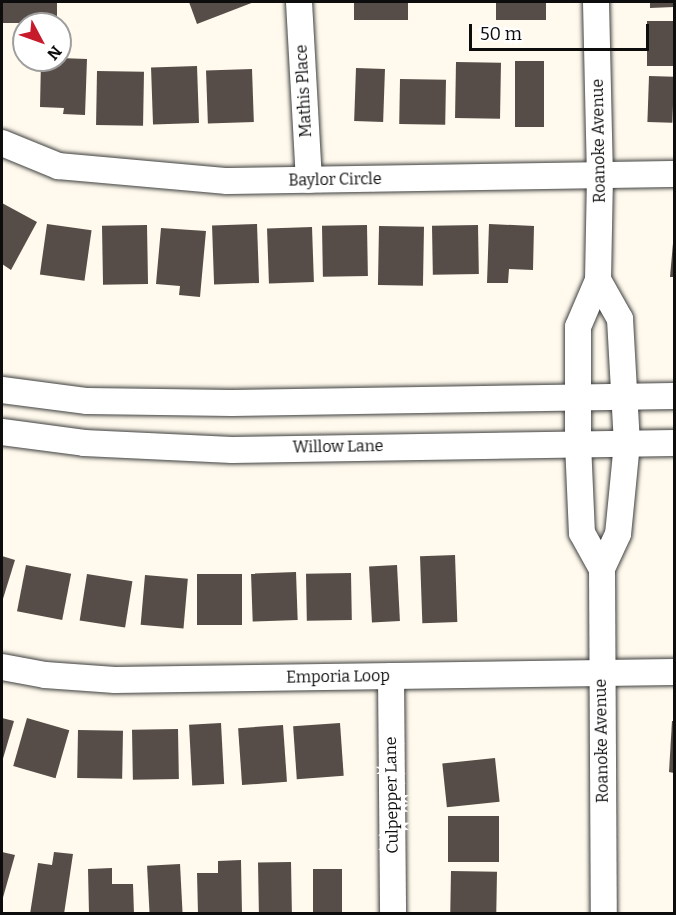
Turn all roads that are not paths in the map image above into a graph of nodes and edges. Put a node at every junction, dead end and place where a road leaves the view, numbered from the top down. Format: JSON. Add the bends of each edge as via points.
{"nodes":[{"id":1,"x":299,"y":2,"type":"edge"},
{"id":2,"x":596,"y":2,"type":"edge"},
{"id":3,"x":2,"y":143,"type":"edge"},
{"id":4,"x":675,"y":174,"type":"edge"},
{"id":5,"x":600,"y":176,"type":"junction"},
{"id":6,"x":309,"y":180,"type":"junction"},
{"id":7,"x":598,"y":280,"type":"junction"},
{"id":8,"x":2,"y":390,"type":"edge"},
{"id":9,"x":675,"y":396,"type":"edge"},
{"id":10,"x":578,"y":397,"type":"junction"},
{"id":11,"x":625,"y":397,"type":"junction"},
{"id":12,"x":2,"y":432,"type":"edge"},
{"id":13,"x":675,"y":442,"type":"edge"},
{"id":14,"x":578,"y":443,"type":"junction"},
{"id":15,"x":627,"y":443,"type":"junction"},
{"id":16,"x":602,"y":569,"type":"junction"},
{"id":17,"x":2,"y":667,"type":"edge"},
{"id":18,"x":675,"y":672,"type":"edge"},
{"id":19,"x":601,"y":673,"type":"junction"},
{"id":20,"x":391,"y":676,"type":"junction"},
{"id":21,"x":393,"y":914,"type":"edge"},
{"id":22,"x":604,"y":914,"type":"edge"}],
"edges":[{"from":1,"to":6,"type":"street","name":"Mathis Place"},
{"from":2,"to":5,"type":"street","name":"Roanoke Avenue"},
{"from":3,"to":6,"type":"street","name":"Baylor Circle","via":[[58,166],[227,182]]},
{"from":4,"to":5,"type":"street","name":"Baylor Circle"},
{"from":5,"to":6,"type":"street","name":"Baylor Circle"},
{"from":5,"to":7,"type":"street","name":"Roanoke Avenue"},
{"from":7,"to":10,"type":"street","name":"Roanoke Avenue","via":[[578,327]]},
{"from":7,"to":11,"type":"street","name":"Roanoke Avenue","via":[[620,319]]},
{"from":8,"to":10,"type":"street","via":[[87,401],[221,403]]},
{"from":9,"to":11,"type":"street"},
{"from":10,"to":11,"type":"street"},
{"from":10,"to":14,"type":"street","name":"Roanoke Avenue"},
{"from":11,"to":15,"type":"street","name":"Roanoke Avenue"},
{"from":12,"to":14,"type":"street","name":"Willow Lane","via":[[84,443],[232,450]]},
{"from":13,"to":15,"type":"street","name":"Willow Lane"},
{"from":14,"to":15,"type":"street","name":"Willow Lane"},
{"from":14,"to":16,"type":"street","name":"Roanoke Avenue","via":[[582,532]]},
{"from":15,"to":16,"type":"street","name":"Roanoke Avenue","via":[[618,534]]},
{"from":16,"to":19,"type":"street","name":"Roanoke Avenue"},
{"from":17,"to":20,"type":"street","name":"Emporia Loop","via":[[45,675],[115,680]]},
{"from":18,"to":19,"type":"street","name":"Emporia Loop"},
{"from":19,"to":20,"type":"street","name":"Emporia Loop"},
{"from":19,"to":22,"type":"street","name":"Roanoke Avenue"},
{"from":20,"to":21,"type":"street","name":"Culpepper Lane"}]}
